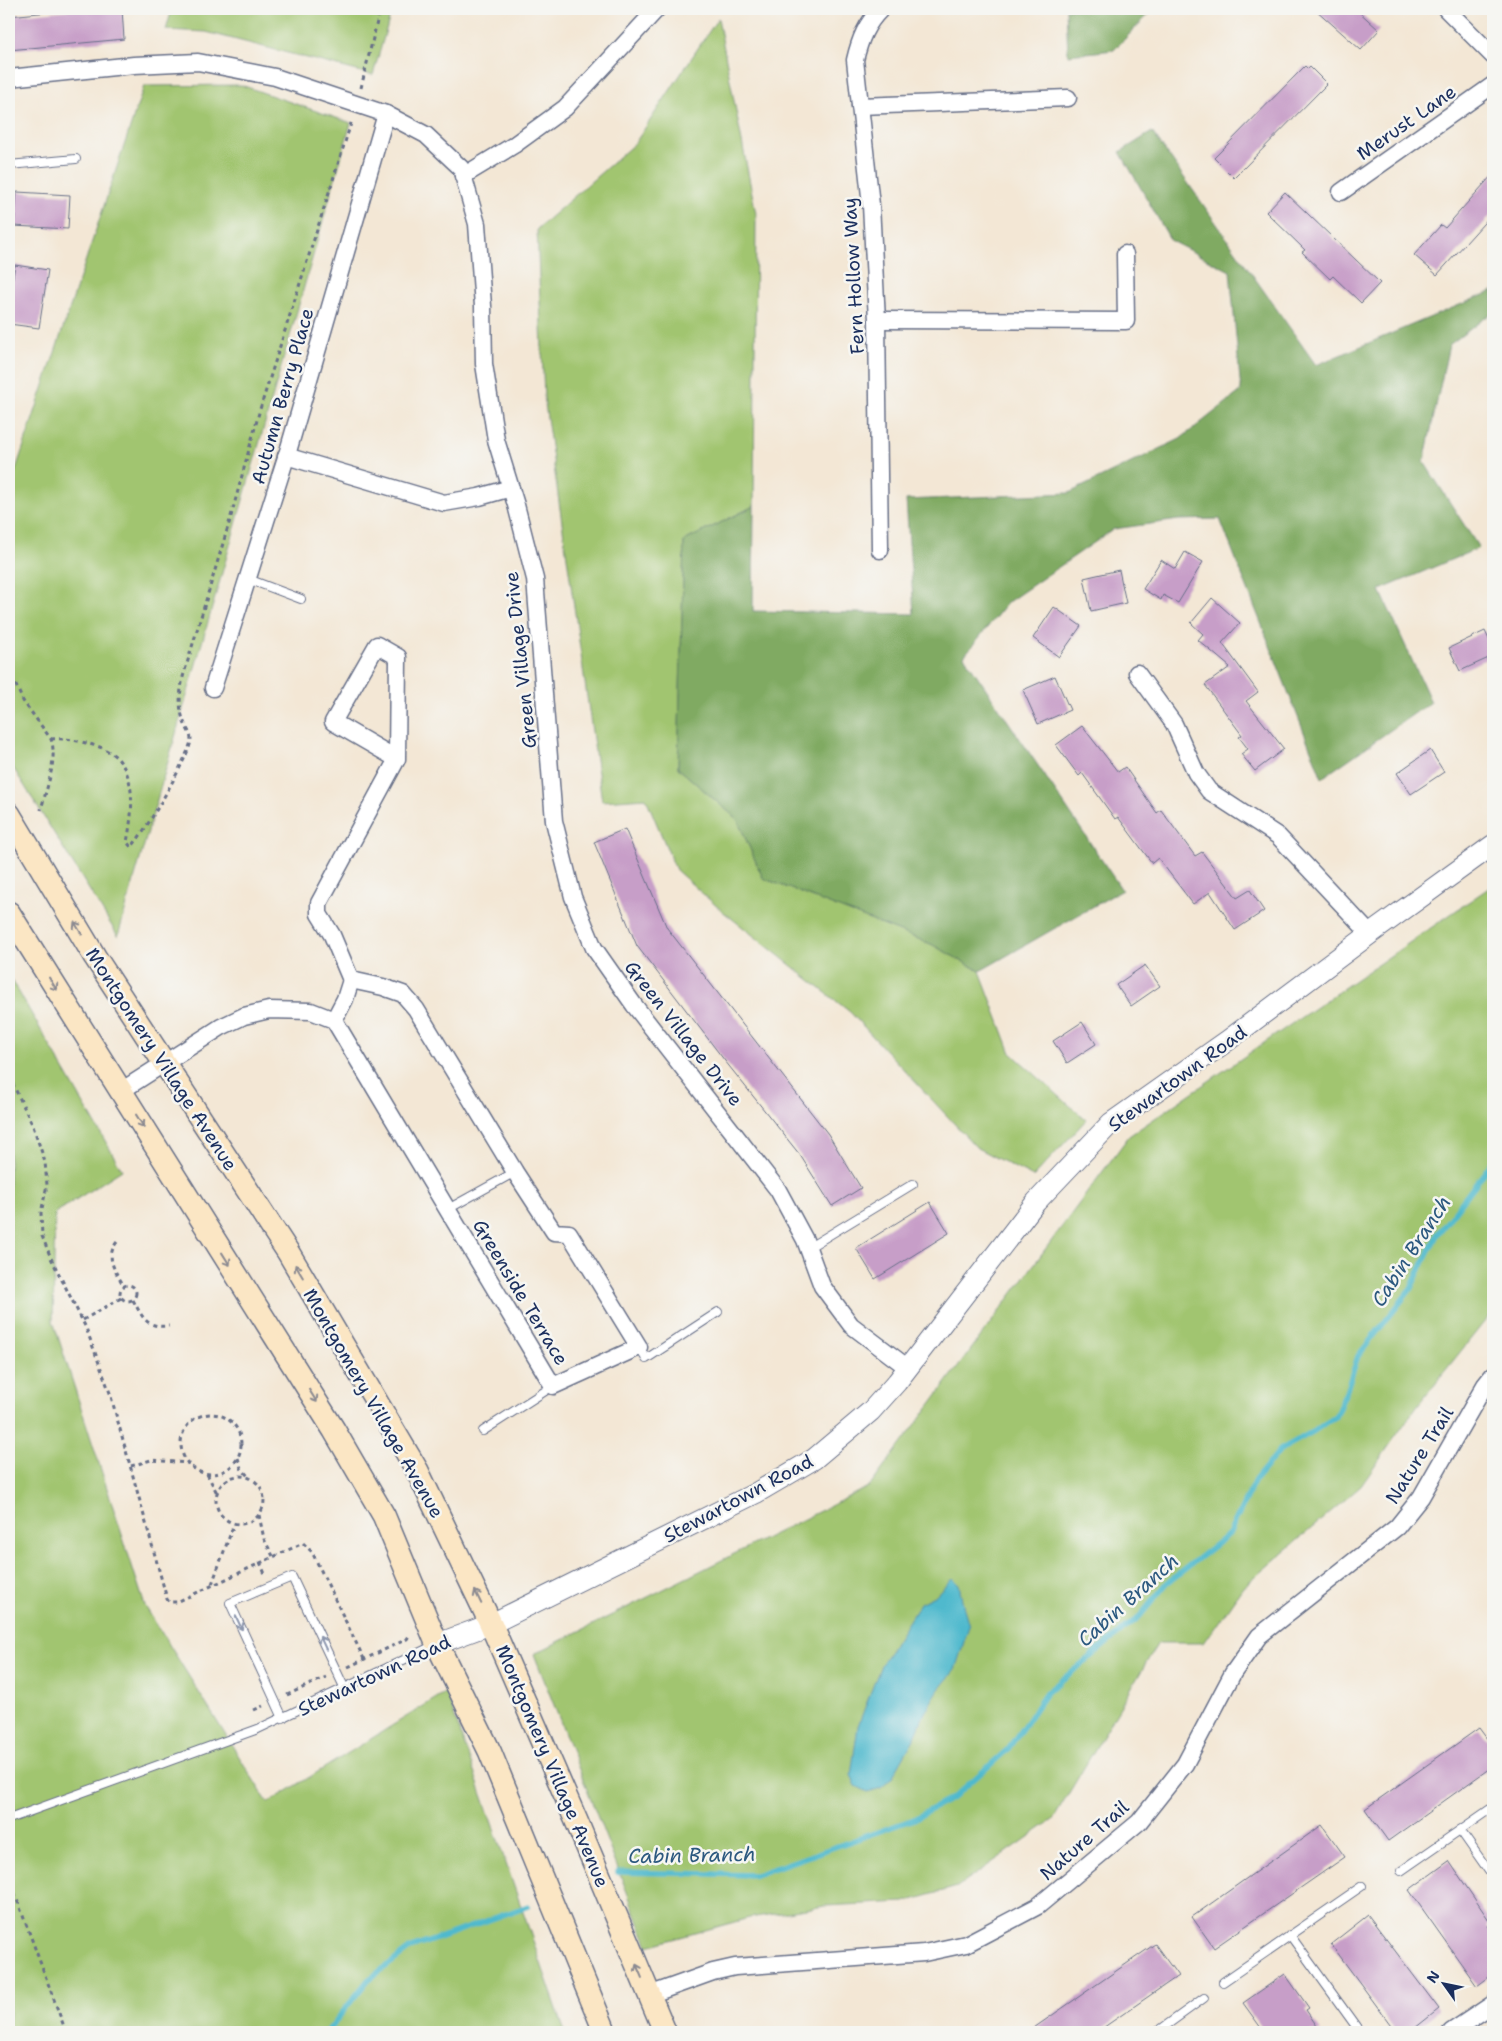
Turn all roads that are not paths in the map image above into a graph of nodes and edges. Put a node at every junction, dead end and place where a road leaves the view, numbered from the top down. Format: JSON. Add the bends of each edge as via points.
{"nodes":[{"id":1,"x":657,"y":9,"type":"edge"},
{"id":2,"x":881,"y":9,"type":"edge"},
{"id":3,"x":1446,"y":9,"type":"edge"},
{"id":4,"x":1493,"y":56,"type":"edge"},
{"id":5,"x":9,"y":78,"type":"edge"},
{"id":6,"x":1493,"y":86,"type":"edge"},
{"id":7,"x":1068,"y":98,"type":"dead end"},
{"id":8,"x":860,"y":106,"type":"junction"},
{"id":9,"x":386,"y":114,"type":"junction"},
{"id":10,"x":76,"y":159,"type":"dead end"},
{"id":11,"x":9,"y":165,"type":"edge"},
{"id":12,"x":463,"y":176,"type":"junction"},
{"id":13,"x":1341,"y":192,"type":"dead end"},
{"id":14,"x":1125,"y":254,"type":"dead end"},
{"id":15,"x":877,"y":320,"type":"junction"},
{"id":16,"x":286,"y":456,"type":"junction"},
{"id":17,"x":511,"y":488,"type":"junction"},
{"id":18,"x":880,"y":550,"type":"dead end"},
{"id":19,"x":248,"y":579,"type":"junction"},
{"id":20,"x":301,"y":599,"type":"dead end"},
{"id":21,"x":1137,"y":673,"type":"dead end"},
{"id":22,"x":213,"y":688,"type":"dead end"},
{"id":23,"x":397,"y":759,"type":"junction"},
{"id":24,"x":9,"y":814,"type":"edge"},
{"id":25,"x":1493,"y":844,"type":"edge"},
{"id":26,"x":9,"y":913,"type":"edge"},
{"id":27,"x":1370,"y":934,"type":"junction"},
{"id":28,"x":351,"y":980,"type":"junction"},
{"id":29,"x":334,"y":1020,"type":"junction"},
{"id":30,"x":165,"y":1063,"type":"junction"},
{"id":31,"x":121,"y":1091,"type":"junction"},
{"id":32,"x":515,"y":1172,"type":"junction"},
{"id":33,"x":913,"y":1184,"type":"dead end"},
{"id":34,"x":448,"y":1209,"type":"junction"},
{"id":35,"x":808,"y":1248,"type":"junction"},
{"id":36,"x":718,"y":1312,"type":"dead end"},
{"id":37,"x":640,"y":1347,"type":"junction"},
{"id":38,"x":908,"y":1368,"type":"junction"},
{"id":39,"x":1493,"y":1375,"type":"edge"},
{"id":40,"x":553,"y":1386,"type":"junction"},
{"id":41,"x":483,"y":1431,"type":"dead end"},
{"id":42,"x":491,"y":1624,"type":"junction"},
{"id":43,"x":437,"y":1644,"type":"junction"},
{"id":44,"x":344,"y":1687,"type":"junction"},
{"id":45,"x":283,"y":1718,"type":"junction"},
{"id":46,"x":1493,"y":1807,"type":"edge"},
{"id":47,"x":9,"y":1819,"type":"edge"},
{"id":48,"x":1460,"y":1830,"type":"junction"},
{"id":49,"x":1401,"y":1871,"type":"dead end"},
{"id":50,"x":1493,"y":1877,"type":"edge"},
{"id":51,"x":1362,"y":1886,"type":"dead end"},
{"id":52,"x":1290,"y":1935,"type":"junction"},
{"id":53,"x":1223,"y":1982,"type":"dead end"},
{"id":54,"x":649,"y":1995,"type":"junction"},
{"id":55,"x":1204,"y":1998,"type":"dead end"},
{"id":56,"x":1493,"y":2004,"type":"edge"},
{"id":57,"x":605,"y":2032,"type":"edge"},
{"id":58,"x":665,"y":2032,"type":"edge"},
{"id":59,"x":1157,"y":2032,"type":"edge"},
{"id":60,"x":1360,"y":2032,"type":"edge"},
{"id":61,"x":1452,"y":2032,"type":"edge"}],
"edges":[{"from":1,"to":12,"type":"street","via":[[565,108]]},
{"from":2,"to":8,"type":"street","name":"Fern Hollow Way","via":[[860,37],[855,60]]},
{"from":3,"to":4,"type":"street"},
{"from":5,"to":9,"type":"street","name":"Green Village Drive","via":[[198,62],[275,77]]},
{"from":6,"to":13,"type":"street","name":"Merust Lane"},
{"from":7,"to":8,"type":"street"},
{"from":8,"to":15,"type":"street","name":"Fern Hollow Way","via":[[871,205]]},
{"from":9,"to":12,"type":"street","name":"Green Village Drive","via":[[426,135],[461,168]]},
{"from":9,"to":16,"type":"street","name":"Autumn Berry Place"},
{"from":10,"to":11,"type":"lane"},
{"from":12,"to":17,"type":"street","name":"Green Village Drive","via":[[477,224],[484,364],[496,440]]},
{"from":14,"to":15,"type":"street","via":[[1126,321]]},
{"from":15,"to":18,"type":"street","name":"Fern Hollow Way"},
{"from":16,"to":17,"type":"street","via":[[444,503]]},
{"from":16,"to":19,"type":"street","name":"Autumn Berry Place"},
{"from":17,"to":35,"type":"street","name":"Green Village Drive","via":[[535,579],[554,822],[573,897],[594,948],[634,1005],[778,1190]]},
{"from":19,"to":20,"type":"lane"},
{"from":19,"to":22,"type":"street","name":"Autumn Berry Place"},
{"from":21,"to":27,"type":"street","via":[[1174,724],[1196,773],[1209,791],[1278,836]]},
{"from":23,"to":23,"type":"street","via":[[333,722],[377,645],[398,657]]},
{"from":23,"to":28,"type":"street","via":[[319,903],[319,914],[332,935]]},
{"from":30,"to":24,"type":"main road","name":"Montgomery Village Avenue","one_way":true,"via":[[95,957]]},
{"from":25,"to":27,"type":"street","name":"Stewartown Road"},
{"from":26,"to":31,"type":"main road","one_way":true},
{"from":27,"to":38,"type":"street","name":"Stewartown Road","via":[[1228,1041],[1111,1123],[1036,1202]]},
{"from":28,"to":29,"type":"street"},
{"from":28,"to":32,"type":"street","via":[[403,994],[416,1009]]},
{"from":29,"to":30,"type":"street","via":[[311,1012],[269,1010],[244,1016]]},
{"from":29,"to":34,"type":"street","name":"Greenside Terrace"},
{"from":30,"to":31,"type":"street"},
{"from":42,"to":30,"type":"main road","name":"Montgomery Village Avenue","one_way":true,"via":[[417,1470],[288,1252]]},
{"from":31,"to":43,"type":"main road","one_way":true,"via":[[334,1430],[384,1516]]},
{"from":32,"to":34,"type":"lane"},
{"from":32,"to":37,"type":"street","via":[[554,1232],[568,1233]]},
{"from":33,"to":35,"type":"lane"},
{"from":34,"to":40,"type":"street","name":"Greenside Terrace"},
{"from":35,"to":38,"type":"street","name":"Green Village Drive","via":[[822,1286],[851,1325]]},
{"from":36,"to":37,"type":"lane","via":[[646,1359]]},
{"from":37,"to":40,"type":"street","name":"Greenside Terrace"},
{"from":38,"to":42,"type":"street","name":"Stewartown Road","via":[[871,1411],[814,1459],[756,1492]]},
{"from":39,"to":54,"type":"street","name":"Nature Trail","via":[[1422,1497],[1397,1527],[1259,1636],[1233,1673],[1185,1764],[1139,1822],[1038,1906],[966,1944],[924,1953],[734,1967]]},
{"from":40,"to":41,"type":"lane"},
{"from":42,"to":43,"type":"street","name":"Stewartown Road"},
{"from":54,"to":42,"type":"main road","name":"Montgomery Village Avenue","one_way":true},
{"from":43,"to":44,"type":"lane","name":"Stewartown Road"},
{"from":43,"to":57,"type":"main road","via":[[490,1752]]},
{"from":44,"to":45,"type":"lane","name":"Stewartown Road"},
{"from":44,"to":45,"type":"lane","one_way":true,"via":[[292,1577],[230,1603]]},
{"from":45,"to":47,"type":"lane","name":"Stewartown Road"},
{"from":46,"to":48,"type":"lane"},
{"from":48,"to":49,"type":"lane"},
{"from":48,"to":50,"type":"lane"},
{"from":51,"to":52,"type":"lane"},
{"from":52,"to":53,"type":"lane"},
{"from":52,"to":60,"type":"lane"},
{"from":54,"to":58,"type":"main road","name":"Montgomery Village Avenue"},
{"from":55,"to":59,"type":"lane"},
{"from":56,"to":61,"type":"street"}]}
